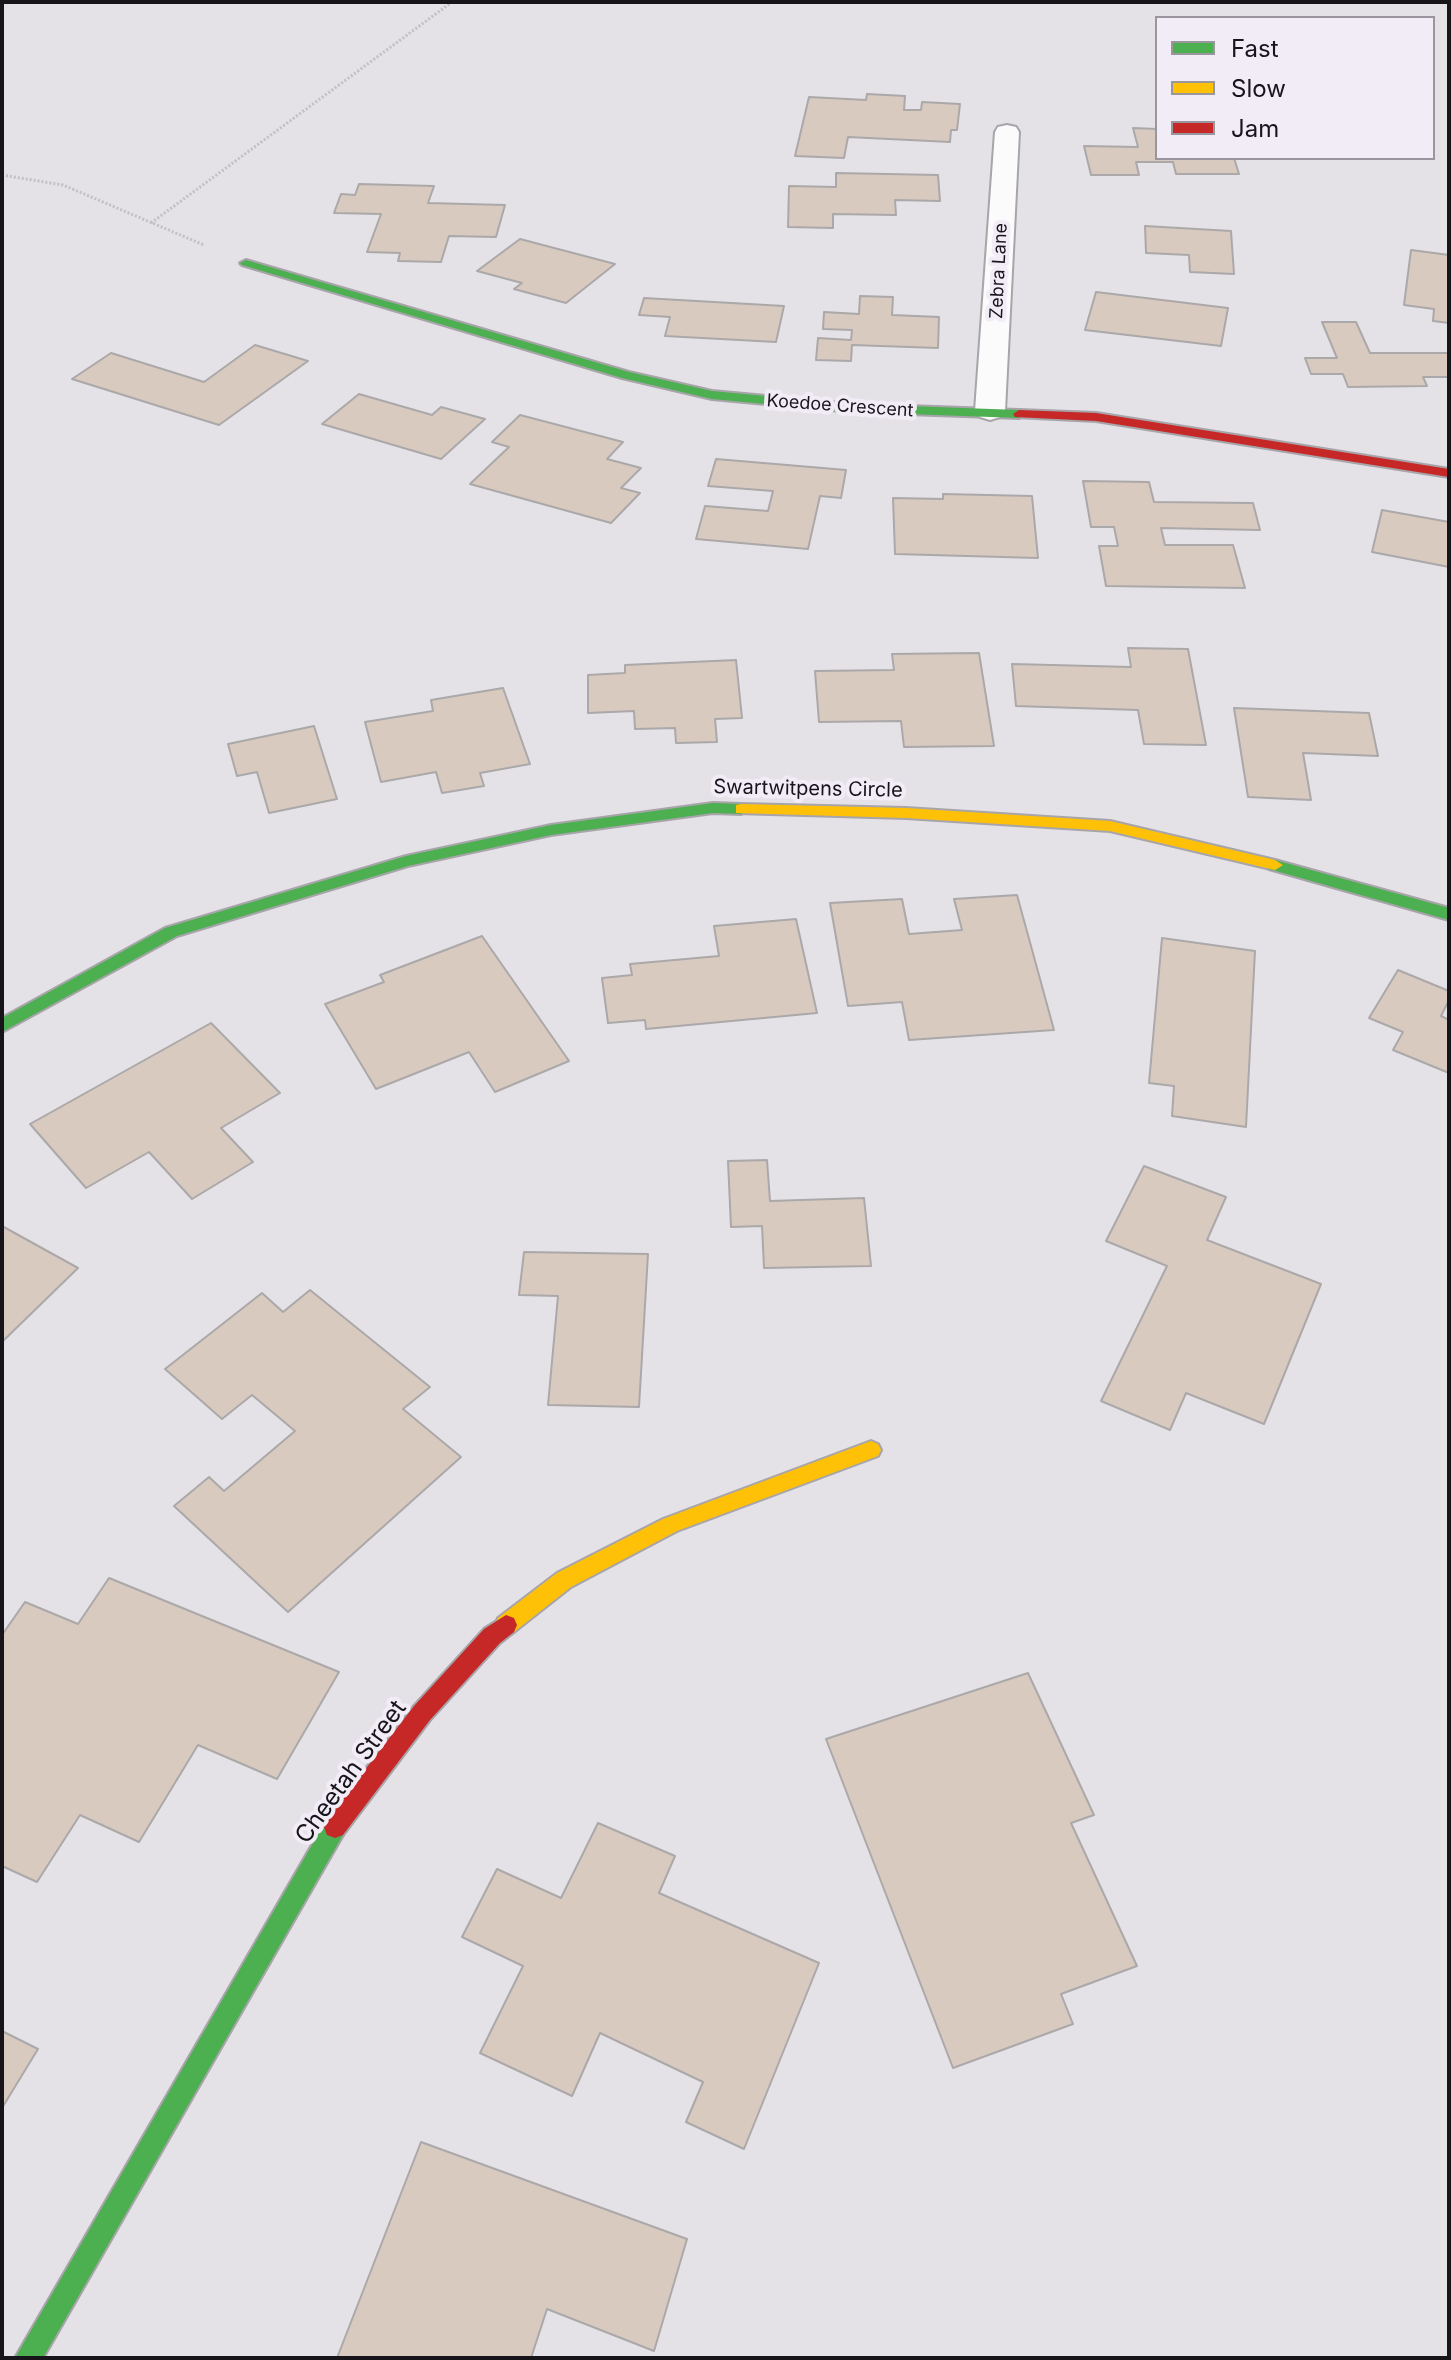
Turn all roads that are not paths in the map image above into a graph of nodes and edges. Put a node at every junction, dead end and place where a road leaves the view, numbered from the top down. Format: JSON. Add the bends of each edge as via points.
{"nodes":[{"id":1,"x":1007,"y":132,"type":"dead end"},
{"id":2,"x":246,"y":263,"type":"road end"},
{"id":3,"x":990,"y":411,"type":"junction"},
{"id":4,"x":1449,"y":473,"type":"edge"},
{"id":5,"x":1449,"y":914,"type":"edge"},
{"id":6,"x":2,"y":1026,"type":"edge"},
{"id":7,"x":871,"y":1450,"type":"dead end"},
{"id":8,"x":28,"y":2358,"type":"edge"}],
"edges":[{"from":1,"to":3,"type":"street","name":"Zebra Lane"},
{"from":2,"to":3,"type":"street","name":"Koedoe Crescent","via":[[626,375],[712,395],[852,408]]},
{"from":3,"to":4,"type":"street","name":"Koedoe Crescent","via":[[1156,424]]},
{"from":5,"to":6,"type":"street","name":"Swartwitpens Circle","via":[[1110,826],[713,808],[551,830],[406,861],[171,932]]},
{"from":7,"to":8,"type":"street","name":"Cheetah Street","via":[[670,1525],[564,1580],[492,1636],[422,1713],[337,1824]]}]}
